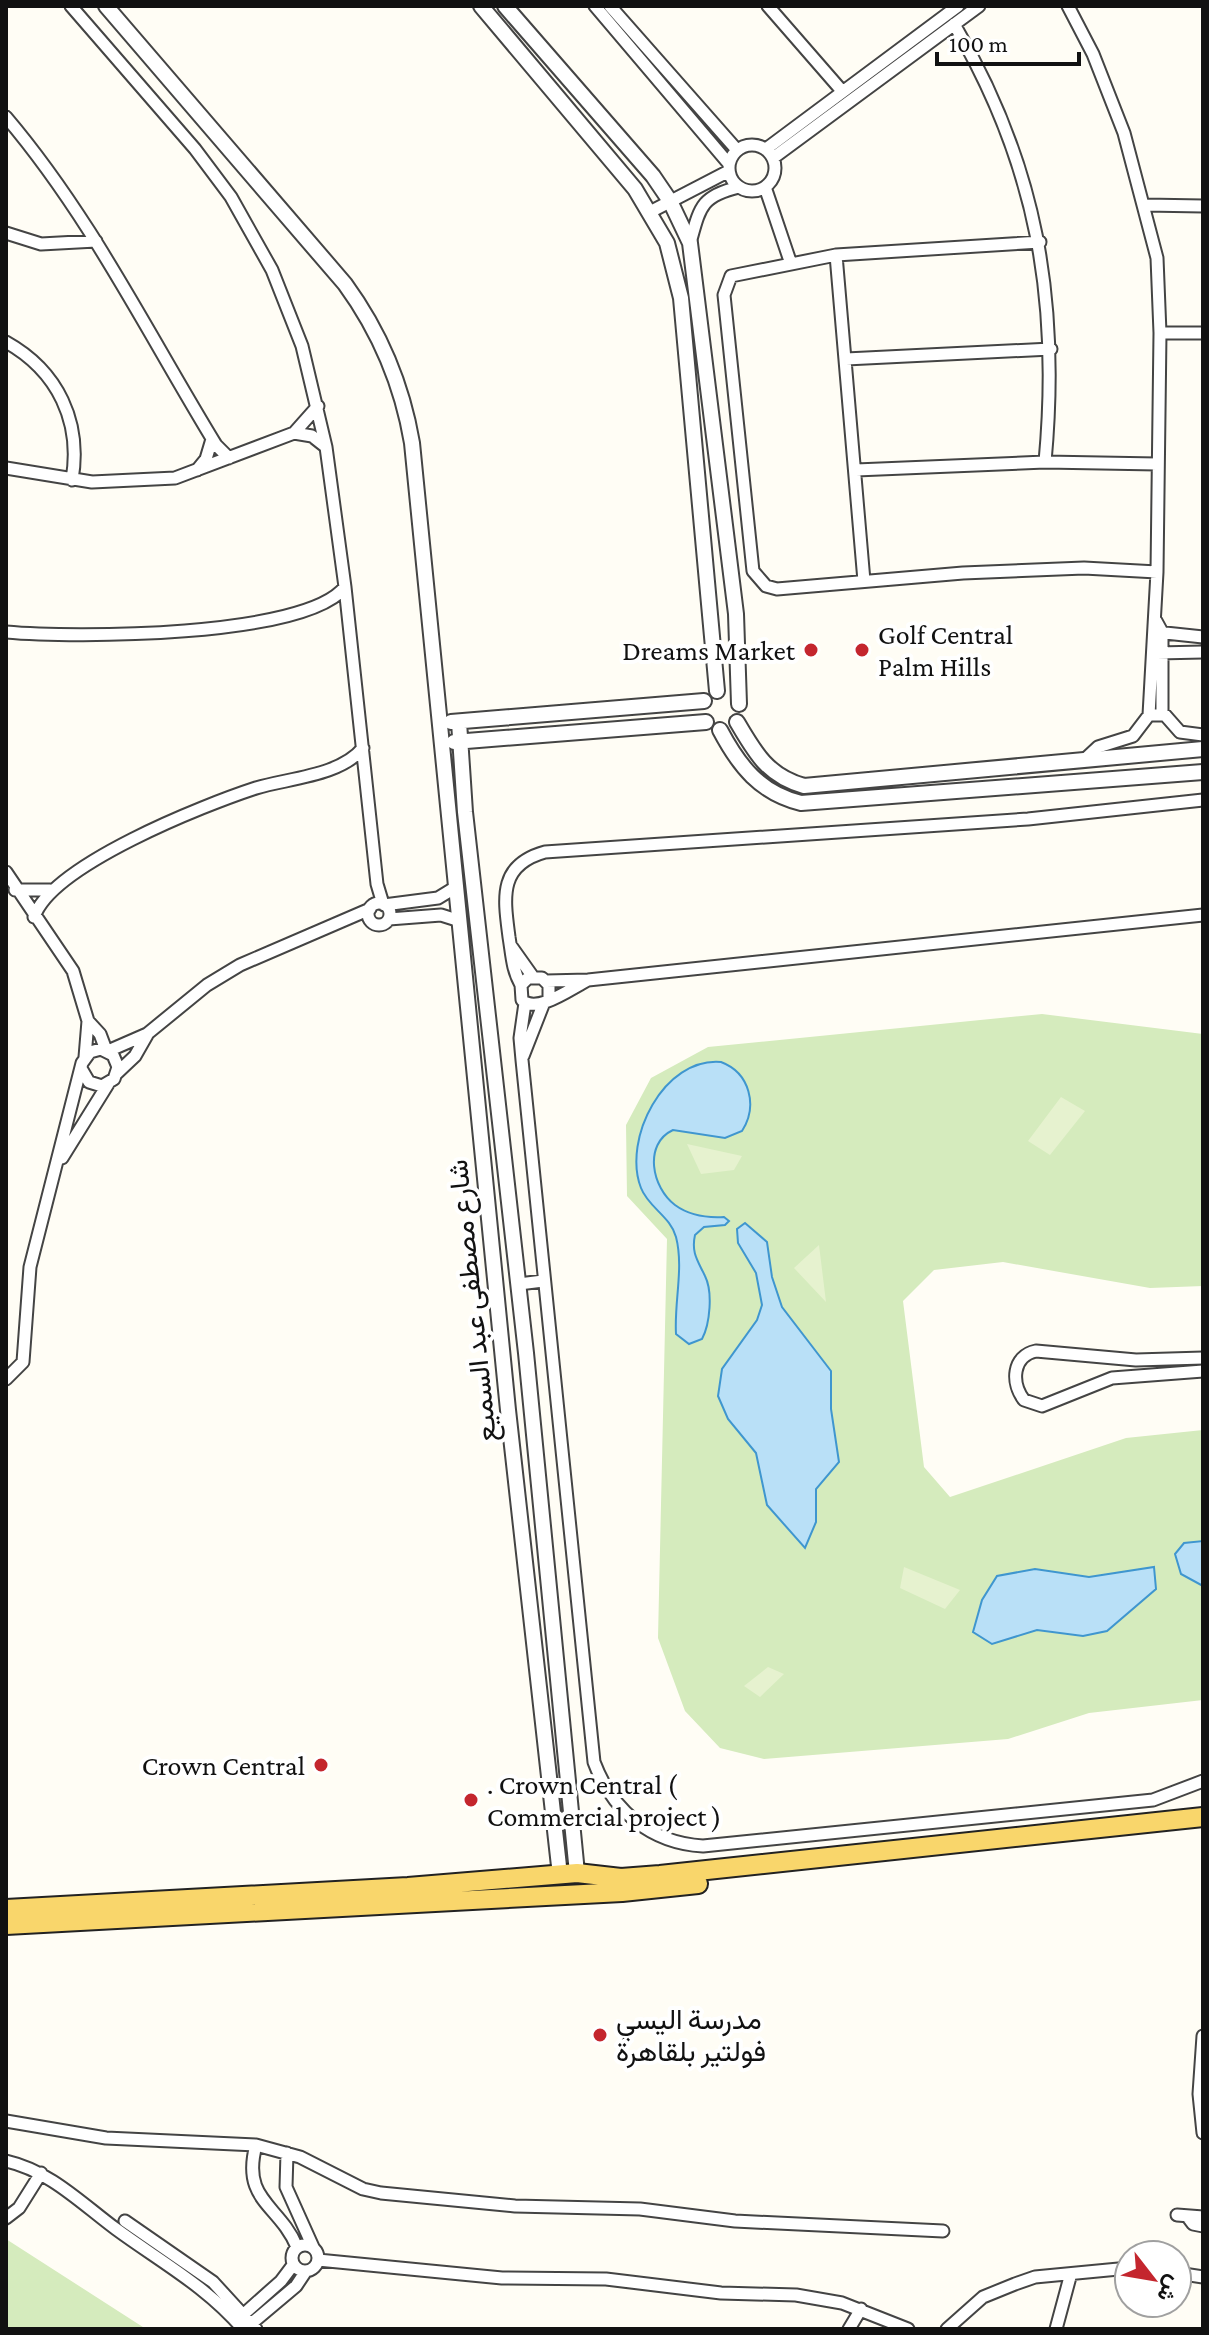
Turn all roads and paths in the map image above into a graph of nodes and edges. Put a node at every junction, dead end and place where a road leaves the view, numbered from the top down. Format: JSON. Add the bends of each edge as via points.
{"nodes":[{"id":1,"x":71,"y":6,"type":"edge"},
{"id":2,"x":106,"y":6,"type":"edge"},
{"id":3,"x":481,"y":6,"type":"edge"},
{"id":4,"x":505,"y":6,"type":"edge"},
{"id":5,"x":595,"y":6,"type":"edge"},
{"id":6,"x":958,"y":6,"type":"edge"},
{"id":7,"x":979,"y":6,"type":"edge"},
{"id":8,"x":1068,"y":6,"type":"edge"},
{"id":9,"x":772,"y":7,"type":"edge"},
{"id":10,"x":610,"y":12,"type":"edge"},
{"id":11,"x":954,"y":24,"type":"junction"},
{"id":12,"x":842,"y":91,"type":"junction"},
{"id":13,"x":6,"y":117,"type":"edge"},
{"id":14,"x":737,"y":150,"type":"junction"},
{"id":15,"x":770,"y":153,"type":"junction"},
{"id":16,"x":729,"y":168,"type":"junction"},
{"id":17,"x":739,"y":187,"type":"junction"},
{"id":18,"x":765,"y":187,"type":"junction"},
{"id":19,"x":670,"y":201,"type":"junction"},
{"id":20,"x":1145,"y":205,"type":"junction"},
{"id":21,"x":1203,"y":206,"type":"edge"},
{"id":22,"x":650,"y":212,"type":"junction"},
{"id":23,"x":82,"y":220,"type":"junction"},
{"id":24,"x":6,"y":233,"type":"edge"},
{"id":25,"x":96,"y":241,"type":"junction"},
{"id":26,"x":1040,"y":242,"type":"junction"},
{"id":27,"x":690,"y":243,"type":"junction"},
{"id":28,"x":62,"y":245,"type":"junction"},
{"id":29,"x":836,"y":255,"type":"junction"},
{"id":30,"x":790,"y":261,"type":"junction"},
{"id":31,"x":1160,"y":333,"type":"junction"},
{"id":32,"x":1203,"y":333,"type":"edge"},
{"id":33,"x":6,"y":342,"type":"edge"},
{"id":34,"x":1051,"y":349,"type":"junction"},
{"id":35,"x":846,"y":359,"type":"junction"},
{"id":36,"x":318,"y":406,"type":"junction"},
{"id":37,"x":294,"y":433,"type":"junction"},
{"id":38,"x":212,"y":439,"type":"junction"},
{"id":39,"x":326,"y":447,"type":"junction"},
{"id":40,"x":229,"y":458,"type":"junction"},
{"id":41,"x":1045,"y":462,"type":"junction"},
{"id":42,"x":1157,"y":464,"type":"junction"},
{"id":43,"x":6,"y":468,"type":"edge"},
{"id":44,"x":197,"y":470,"type":"junction"},
{"id":45,"x":856,"y":470,"type":"junction"},
{"id":46,"x":72,"y":480,"type":"junction"},
{"id":47,"x":1157,"y":572,"type":"junction"},
{"id":48,"x":732,"y":581,"type":"junction"},
{"id":49,"x":864,"y":581,"type":"junction"},
{"id":50,"x":707,"y":584,"type":"junction"},
{"id":51,"x":345,"y":587,"type":"junction"},
{"id":52,"x":325,"y":603,"type":"junction"},
{"id":53,"x":349,"y":615,"type":"junction"},
{"id":54,"x":1157,"y":628,"type":"junction"},
{"id":55,"x":6,"y":632,"type":"edge"},
{"id":56,"x":1203,"y":637,"type":"edge"},
{"id":57,"x":1203,"y":652,"type":"edge"},
{"id":58,"x":1158,"y":653,"type":"junction"},
{"id":59,"x":717,"y":691,"type":"junction"},
{"id":60,"x":704,"y":701,"type":"junction"},
{"id":61,"x":739,"y":704,"type":"junction"},
{"id":62,"x":1155,"y":715,"type":"junction"},
{"id":63,"x":439,"y":722,"type":"junction"},
{"id":64,"x":459,"y":722,"type":"junction"},
{"id":65,"x":706,"y":722,"type":"junction"},
{"id":66,"x":737,"y":722,"type":"junction"},
{"id":67,"x":720,"y":730,"type":"junction"},
{"id":68,"x":1203,"y":735,"type":"edge"},
{"id":69,"x":461,"y":742,"type":"junction"},
{"id":70,"x":441,"y":743,"type":"junction"},
{"id":71,"x":363,"y":748,"type":"junction"},
{"id":72,"x":1203,"y":749,"type":"edge"},
{"id":73,"x":1083,"y":761,"type":"junction"},
{"id":74,"x":342,"y":765,"type":"junction"},
{"id":75,"x":1016,"y":768,"type":"junction"},
{"id":76,"x":1203,"y":772,"type":"edge"},
{"id":77,"x":366,"y":775,"type":"junction"},
{"id":78,"x":1018,"y":788,"type":"junction"},
{"id":79,"x":1203,"y":800,"type":"edge"},
{"id":80,"x":6,"y":872,"type":"edge"},
{"id":81,"x":456,"y":887,"type":"junction"},
{"id":82,"x":15,"y":890,"type":"junction"},
{"id":83,"x":50,"y":890,"type":"junction"},
{"id":84,"x":377,"y":906,"type":"junction"},
{"id":85,"x":1203,"y":915,"type":"edge"},
{"id":86,"x":34,"y":917,"type":"junction"},
{"id":87,"x":389,"y":919,"type":"junction"},
{"id":88,"x":347,"y":921,"type":"junction"},
{"id":89,"x":460,"y":921,"type":"junction"},
{"id":90,"x":372,"y":923,"type":"junction"},
{"id":91,"x":510,"y":945,"type":"junction"},
{"id":92,"x":533,"y":977,"type":"junction"},
{"id":93,"x":588,"y":980,"type":"junction"},
{"id":94,"x":546,"y":981,"type":"junction"},
{"id":95,"x":521,"y":985,"type":"junction"},
{"id":96,"x":546,"y":1002,"type":"junction"},
{"id":97,"x":525,"y":1003,"type":"junction"},
{"id":98,"x":88,"y":1021,"type":"junction"},
{"id":99,"x":147,"y":1034,"type":"junction"},
{"id":100,"x":107,"y":1050,"type":"junction"},
{"id":101,"x":85,"y":1057,"type":"junction"},
{"id":102,"x":522,"y":1060,"type":"junction"},
{"id":103,"x":82,"y":1070,"type":"junction"},
{"id":104,"x":117,"y":1073,"type":"junction"},
{"id":105,"x":108,"y":1084,"type":"junction"},
{"id":106,"x":60,"y":1162,"type":"junction"},
{"id":107,"x":543,"y":1281,"type":"junction"},
{"id":108,"x":519,"y":1284,"type":"junction"},
{"id":109,"x":526,"y":1353,"type":"junction"},
{"id":110,"x":1203,"y":1358,"type":"edge"},
{"id":111,"x":503,"y":1360,"type":"junction"},
{"id":112,"x":1203,"y":1371,"type":"edge"},
{"id":113,"x":6,"y":1379,"type":"edge"},
{"id":114,"x":530,"y":1409,"type":"junction"},
{"id":115,"x":508,"y":1410,"type":"junction"},
{"id":116,"x":1203,"y":1781,"type":"edge"},
{"id":117,"x":1203,"y":1817,"type":"edge"},
{"id":118,"x":1203,"y":1827,"type":"edge"},
{"id":119,"x":569,"y":1874,"type":"junction"},
{"id":120,"x":6,"y":1909,"type":"edge"},
{"id":121,"x":6,"y":1925,"type":"edge"},
{"id":122,"x":1203,"y":2036,"type":"edge"},
{"id":123,"x":6,"y":2121,"type":"edge"},
{"id":124,"x":1203,"y":2133,"type":"edge"},
{"id":125,"x":256,"y":2145,"type":"junction"},
{"id":126,"x":287,"y":2153,"type":"junction"},
{"id":127,"x":6,"y":2161,"type":"edge"},
{"id":128,"x":41,"y":2173,"type":"junction"},
{"id":129,"x":1203,"y":2217,"type":"edge"},
{"id":130,"x":6,"y":2218,"type":"edge"},
{"id":131,"x":125,"y":2221,"type":"dead end"},
{"id":132,"x":304,"y":2225,"type":"junction"},
{"id":133,"x":1203,"y":2226,"type":"edge"},
{"id":134,"x":943,"y":2231,"type":"dead end"},
{"id":135,"x":290,"y":2232,"type":"junction"},
{"id":136,"x":297,"y":2247,"type":"junction"},
{"id":137,"x":313,"y":2247,"type":"junction"},
{"id":138,"x":318,"y":2260,"type":"junction"},
{"id":139,"x":293,"y":2265,"type":"junction"},
{"id":140,"x":1113,"y":2270,"type":"edge"},
{"id":141,"x":306,"y":2271,"type":"junction"},
{"id":142,"x":1070,"y":2277,"type":"junction"},
{"id":143,"x":861,"y":2309,"type":"junction"},
{"id":144,"x":249,"y":2324,"type":"edge"},
{"id":145,"x":849,"y":2329,"type":"edge"},
{"id":146,"x":908,"y":2329,"type":"edge"},
{"id":147,"x":947,"y":2329,"type":"edge"},
{"id":148,"x":1056,"y":2329,"type":"edge"}],
"edges":[{"from":1,"to":36,"type":"street","via":[[195,149],[246,223],[288,308]]},
{"from":2,"to":63,"type":"street","name":"شارع مصطفى عبد السميع","via":[[345,284],[384,348],[399,384],[412,443]]},
{"from":3,"to":22,"type":"street"},
{"from":4,"to":19,"type":"street"},
{"from":5,"to":10,"type":"street"},
{"from":6,"to":12,"type":"street"},
{"from":7,"to":11,"type":"street"},
{"from":8,"to":20,"type":"street","via":[[1109,93]]},
{"from":9,"to":12,"type":"street"},
{"from":10,"to":14,"type":"street"},
{"from":10,"to":16,"type":"street"},
{"from":11,"to":15,"type":"street"},
{"from":11,"to":26,"type":"street","via":[[1007,128]]},
{"from":12,"to":15,"type":"street"},
{"from":13,"to":23,"type":"street"},
{"from":14,"to":15,"type":"street","via":[[751,144]]},
{"from":14,"to":16,"type":"street"},
{"from":15,"to":18,"type":"street","via":[[775,174]]},
{"from":16,"to":17,"type":"street"},
{"from":16,"to":19,"type":"street"},
{"from":17,"to":18,"type":"street"},
{"from":17,"to":27,"type":"street","via":[[706,200]]},
{"from":18,"to":30,"type":"street"},
{"from":19,"to":22,"type":"street"},
{"from":19,"to":27,"type":"street"},
{"from":20,"to":21,"type":"street"},
{"from":20,"to":31,"type":"street","via":[[1157,258]]},
{"from":22,"to":50,"type":"street","via":[[667,243],[679,287]]},
{"from":23,"to":25,"type":"street"},
{"from":23,"to":28,"type":"street"},
{"from":24,"to":28,"type":"street"},
{"from":25,"to":28,"type":"street"},
{"from":25,"to":38,"type":"street"},
{"from":26,"to":29,"type":"street"},
{"from":26,"to":34,"type":"street"},
{"from":27,"to":48,"type":"street"},
{"from":29,"to":30,"type":"street"},
{"from":29,"to":35,"type":"street"},
{"from":30,"to":49,"type":"street","via":[[737,272],[724,288],[753,571],[766,586],[777,589]]},
{"from":31,"to":32,"type":"street"},
{"from":31,"to":42,"type":"street"},
{"from":33,"to":46,"type":"street","via":[[43,371],[64,402],[75,436]]},
{"from":34,"to":35,"type":"street"},
{"from":34,"to":41,"type":"street"},
{"from":35,"to":45,"type":"street"},
{"from":36,"to":37,"type":"street"},
{"from":36,"to":39,"type":"street"},
{"from":37,"to":39,"type":"street","via":[[312,436]]},
{"from":37,"to":40,"type":"street"},
{"from":38,"to":40,"type":"street"},
{"from":38,"to":44,"type":"street"},
{"from":39,"to":51,"type":"street"},
{"from":40,"to":44,"type":"street"},
{"from":41,"to":42,"type":"street"},
{"from":41,"to":45,"type":"street"},
{"from":42,"to":47,"type":"street"},
{"from":43,"to":46,"type":"street"},
{"from":44,"to":46,"type":"street","via":[[132,482]]},
{"from":45,"to":49,"type":"street"},
{"from":47,"to":49,"type":"street","via":[[1084,568]]},
{"from":47,"to":54,"type":"street"},
{"from":48,"to":50,"type":"street"},
{"from":48,"to":61,"type":"street"},
{"from":50,"to":59,"type":"street"},
{"from":51,"to":52,"type":"street"},
{"from":51,"to":53,"type":"street"},
{"from":52,"to":53,"type":"street"},
{"from":52,"to":55,"type":"street","via":[[162,634],[81,637]]},
{"from":53,"to":71,"type":"street"},
{"from":54,"to":56,"type":"street"},
{"from":54,"to":58,"type":"street"},
{"from":57,"to":58,"type":"street"},
{"from":58,"to":62,"type":"street"},
{"from":59,"to":60,"type":"street"},
{"from":59,"to":61,"type":"street","via":[[733,695]]},
{"from":60,"to":64,"type":"street"},
{"from":60,"to":65,"type":"street"},
{"from":61,"to":66,"type":"street"},
{"from":62,"to":68,"type":"street","via":[[1180,732]]},
{"from":62,"to":73,"type":"street","via":[[1133,736],[1098,747]]},
{"from":63,"to":64,"type":"street"},
{"from":63,"to":70,"type":"street","name":"شارع مصطفى عبد السميع"},
{"from":64,"to":69,"type":"street","name":"شارع مصطفى عبد السميع"},
{"from":65,"to":67,"type":"street"},
{"from":65,"to":69,"type":"street"},
{"from":66,"to":67,"type":"street"},
{"from":66,"to":75,"type":"street","via":[[758,760],[804,786]]},
{"from":67,"to":78,"type":"street","via":[[762,788],[801,803]]},
{"from":69,"to":70,"type":"street"},
{"from":69,"to":108,"type":"street","name":"شارع مصطفى عبد السميع"},
{"from":70,"to":81,"type":"street","name":"شارع مصطفى عبد السميع"},
{"from":71,"to":74,"type":"street"},
{"from":71,"to":77,"type":"street"},
{"from":72,"to":73,"type":"street"},
{"from":73,"to":75,"type":"street"},
{"from":74,"to":77,"type":"street"},
{"from":74,"to":83,"type":"street","via":[[254,789],[170,822]]},
{"from":75,"to":78,"type":"street"},
{"from":76,"to":78,"type":"street"},
{"from":77,"to":84,"type":"street"},
{"from":79,"to":91,"type":"street","via":[[1028,819],[545,852],[520,863],[507,883]]},
{"from":80,"to":82,"type":"street"},
{"from":81,"to":84,"type":"street","via":[[438,898]]},
{"from":81,"to":89,"type":"street","name":"شارع مصطفى عبد السميع"},
{"from":82,"to":83,"type":"street"},
{"from":82,"to":86,"type":"street"},
{"from":83,"to":86,"type":"street"},
{"from":84,"to":87,"type":"street","via":[[389,911]]},
{"from":84,"to":88,"type":"street"},
{"from":84,"to":90,"type":"street"},
{"from":85,"to":93,"type":"street"},
{"from":86,"to":98,"type":"street","via":[[73,971]]},
{"from":87,"to":89,"type":"street","via":[[441,915]]},
{"from":87,"to":90,"type":"street","via":[[381,925]]},
{"from":88,"to":90,"type":"street"},
{"from":88,"to":99,"type":"street","via":[[240,965]]},
{"from":89,"to":111,"type":"street","name":"شارع مصطفى عبد السميع"},
{"from":91,"to":92,"type":"street"},
{"from":91,"to":95,"type":"street"},
{"from":92,"to":94,"type":"street"},
{"from":92,"to":95,"type":"street"},
{"from":93,"to":94,"type":"street"},
{"from":93,"to":96,"type":"street"},
{"from":94,"to":96,"type":"street"},
{"from":95,"to":97,"type":"street"},
{"from":96,"to":97,"type":"street","via":[[533,1007]]},
{"from":96,"to":102,"type":"street"},
{"from":97,"to":102,"type":"street"},
{"from":98,"to":100,"type":"street"},
{"from":98,"to":101,"type":"street"},
{"from":99,"to":100,"type":"street"},
{"from":99,"to":104,"type":"street"},
{"from":100,"to":101,"type":"street"},
{"from":100,"to":104,"type":"street","via":[[117,1060]]},
{"from":101,"to":103,"type":"street"},
{"from":102,"to":107,"type":"street"},
{"from":103,"to":105,"type":"street","via":[[95,1085]]},
{"from":103,"to":106,"type":"street"},
{"from":104,"to":105,"type":"street"},
{"from":105,"to":106,"type":"street"},
{"from":106,"to":113,"type":"street","via":[[30,1267],[23,1362]]},
{"from":107,"to":108,"type":"street"},
{"from":107,"to":116,"type":"street","via":[[594,1762],[609,1797],[637,1823],[673,1841],[703,1846],[1153,1800]]},
{"from":108,"to":109,"type":"street","name":"شارع مصطفى عبد السميع"},
{"from":109,"to":111,"type":"street","via":[[517,1363]]},
{"from":109,"to":114,"type":"street","name":"شارع مصطفى عبد السميع"},
{"from":110,"to":112,"type":"street","via":[[1136,1360],[1036,1351],[1017,1366],[1014,1381],[1024,1400],[1042,1406],[1112,1378]]},
{"from":111,"to":115,"type":"street","name":"شارع مصطفى عبد السميع"},
{"from":114,"to":115,"type":"street","via":[[519,1403]]},
{"from":114,"to":119,"type":"street","name":"شارع مصطفى عبد السميع"},
{"from":115,"to":119,"type":"street","name":"شارع مصطفى عبد السميع"},
{"from":117,"to":119,"type":"main road","via":[[621,1878]]},
{"from":118,"to":121,"type":"main road","via":[[622,1892]]},
{"from":119,"to":120,"type":"main road"},
{"from":122,"to":124,"type":"street"},
{"from":123,"to":125,"type":"street","via":[[106,2138]]},
{"from":125,"to":126,"type":"street"},
{"from":125,"to":135,"type":"street","via":[[256,2191]]},
{"from":126,"to":132,"type":"street","via":[[286,2187]]},
{"from":126,"to":134,"type":"street","via":[[381,2193],[515,2206],[640,2209],[726,2221]]},
{"from":127,"to":128,"type":"street"},
{"from":128,"to":130,"type":"street","via":[[19,2208]]},
{"from":128,"to":144,"type":"street"},
{"from":129,"to":133,"type":"street","via":[[1182,2216]]},
{"from":131,"to":144,"type":"street","via":[[201,2272]]},
{"from":132,"to":135,"type":"street","via":[[299,2232]]},
{"from":132,"to":137,"type":"street"},
{"from":135,"to":136,"type":"street"},
{"from":136,"to":137,"type":"street"},
{"from":136,"to":139,"type":"street"},
{"from":137,"to":138,"type":"street"},
{"from":138,"to":141,"type":"street"},
{"from":138,"to":143,"type":"street","via":[[502,2278],[606,2279],[721,2293],[796,2295]]},
{"from":139,"to":141,"type":"street"},
{"from":139,"to":144,"type":"street"},
{"from":140,"to":142,"type":"street"},
{"from":141,"to":144,"type":"street","via":[[296,2286]]},
{"from":142,"to":147,"type":"street","via":[[1035,2277],[983,2297]]},
{"from":142,"to":148,"type":"street"},
{"from":143,"to":145,"type":"street"},
{"from":143,"to":146,"type":"street"}]}
